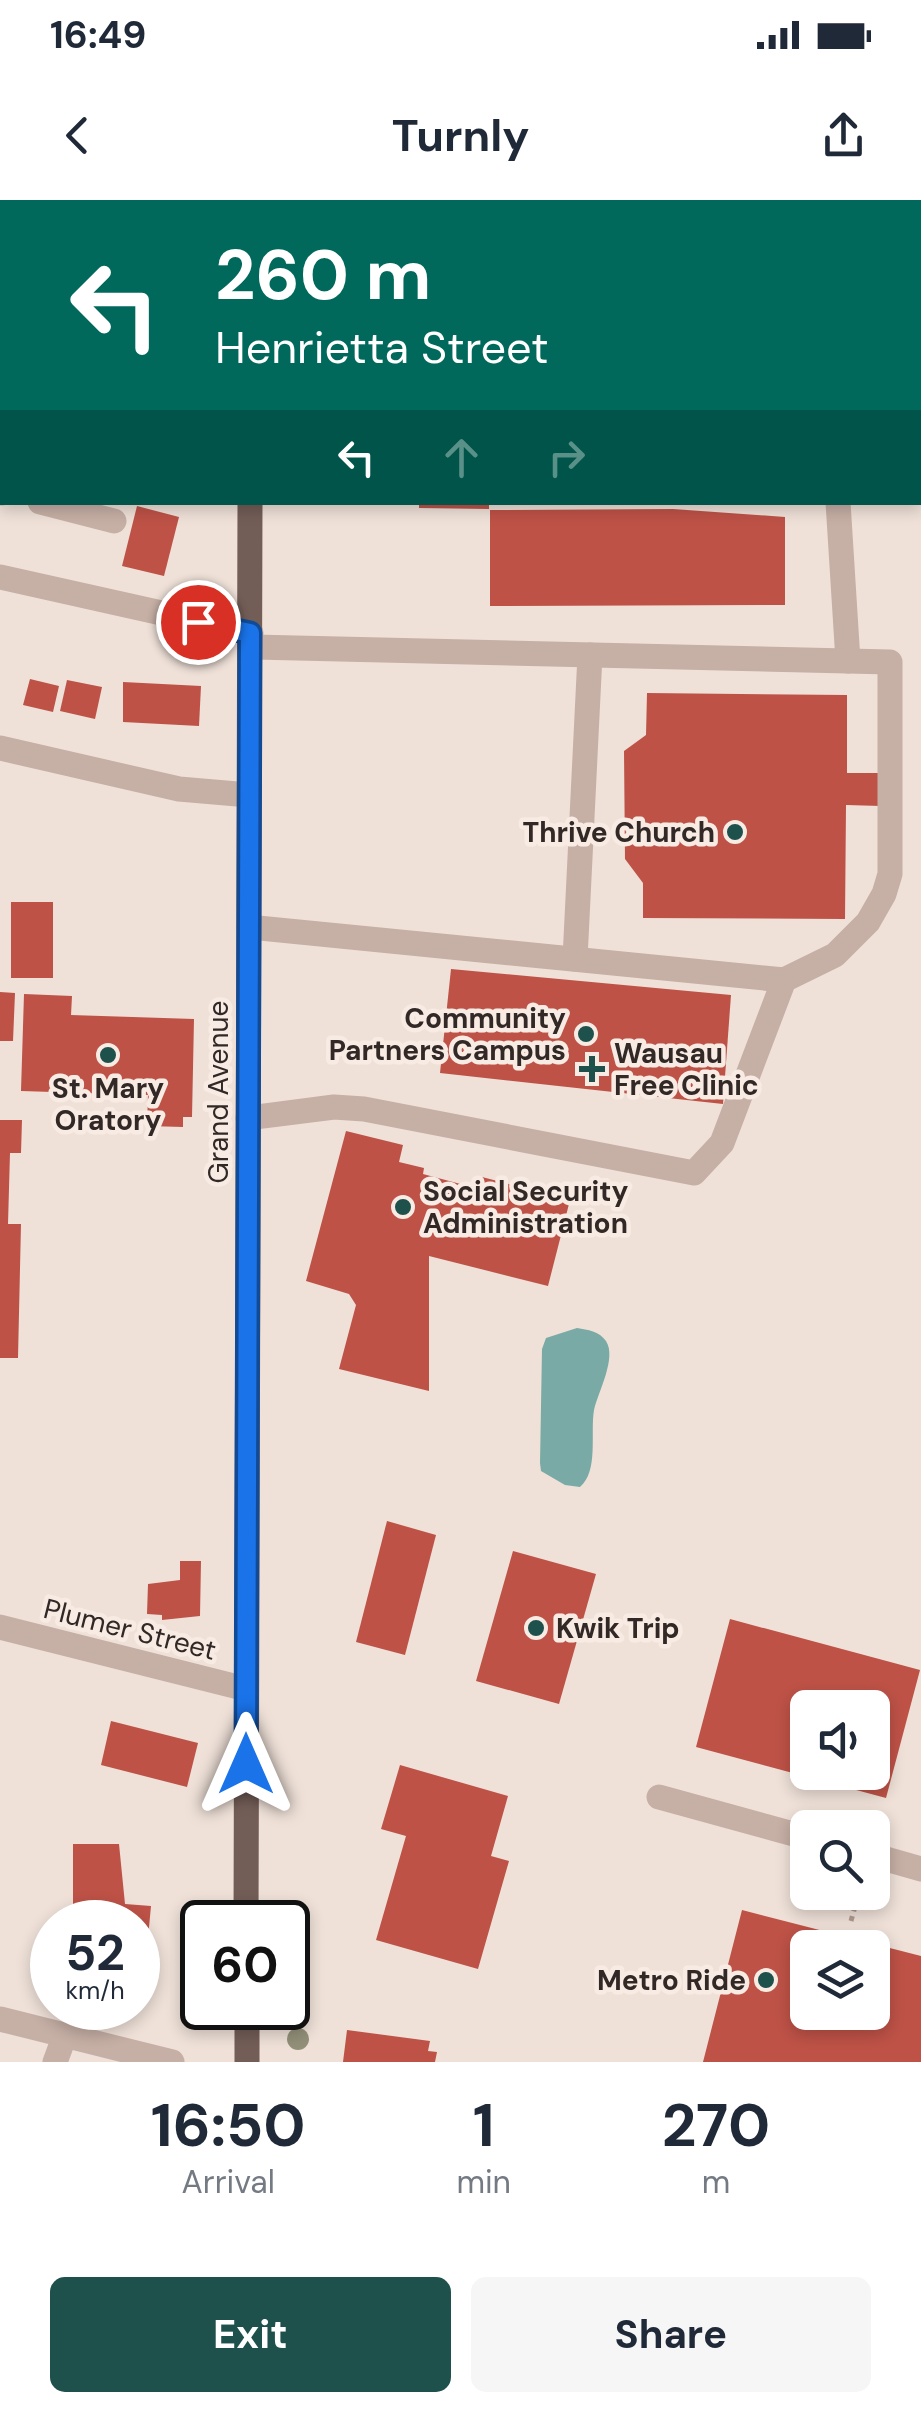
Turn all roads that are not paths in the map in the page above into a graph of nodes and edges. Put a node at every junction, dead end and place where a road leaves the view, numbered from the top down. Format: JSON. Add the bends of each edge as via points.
{"nodes":[{"id":1,"x":56,"y":505,"type":"edge"},
{"id":2,"x":250,"y":505,"type":"edge"},
{"id":3,"x":838,"y":505,"type":"edge"},
{"id":4,"x":99,"y":513,"type":"edge"},
{"id":5,"x":0,"y":577,"type":"edge"},
{"id":6,"x":251,"y":640,"type":"junction"},
{"id":7,"x":590,"y":655,"type":"junction"},
{"id":8,"x":848,"y":662,"type":"junction"},
{"id":9,"x":0,"y":748,"type":"edge"},
{"id":10,"x":248,"y":794,"type":"junction"},
{"id":11,"x":248,"y":927,"type":"junction"},
{"id":12,"x":575,"y":959,"type":"junction"},
{"id":13,"x":784,"y":980,"type":"junction"},
{"id":14,"x":248,"y":1118,"type":"junction"},
{"id":15,"x":0,"y":1627,"type":"edge"},
{"id":16,"x":246,"y":1689,"type":"junction"},
{"id":17,"x":659,"y":1797,"type":"dead end"},
{"id":18,"x":790,"y":1833,"type":"edge"},
{"id":19,"x":890,"y":1860,"type":"edge"},
{"id":20,"x":921,"y":1868,"type":"edge"},
{"id":21,"x":246,"y":1900,"type":"edge"},
{"id":22,"x":0,"y":2020,"type":"edge"},
{"id":23,"x":246,"y":2030,"type":"edge"},
{"id":24,"x":65,"y":2035,"type":"junction"},
{"id":25,"x":55,"y":2062,"type":"edge"},
{"id":26,"x":172,"y":2062,"type":"edge"},
{"id":27,"x":246,"y":2062,"type":"edge"}],
"edges":[{"from":1,"to":4,"type":"street"},
{"from":2,"to":6,"type":"main road","name":"Grand Avenue"},
{"from":3,"to":8,"type":"street"},
{"from":5,"to":6,"type":"street"},
{"from":6,"to":7,"type":"street"},
{"from":6,"to":10,"type":"main road","name":"Grand Avenue"},
{"from":7,"to":8,"type":"street"},
{"from":7,"to":12,"type":"street"},
{"from":8,"to":13,"type":"street","via":[[890,662],[890,874],[868,922],[834,955]]},
{"from":9,"to":10,"type":"street","via":[[178,789]]},
{"from":10,"to":11,"type":"main road","name":"Grand Avenue"},
{"from":11,"to":12,"type":"street"},
{"from":11,"to":14,"type":"main road","name":"Grand Avenue"},
{"from":12,"to":13,"type":"street"},
{"from":13,"to":14,"type":"street","via":[[722,1143],[694,1173],[364,1109]]},
{"from":14,"to":16,"type":"main road","name":"Grand Avenue"},
{"from":15,"to":16,"type":"street","name":"Plumer Street"},
{"from":16,"to":21,"type":"main road","name":"Grand Avenue"},
{"from":17,"to":18,"type":"street"},
{"from":19,"to":20,"type":"street"},
{"from":22,"to":24,"type":"street"},
{"from":23,"to":27,"type":"main road"},
{"from":24,"to":25,"type":"street"},
{"from":24,"to":26,"type":"street"}]}
